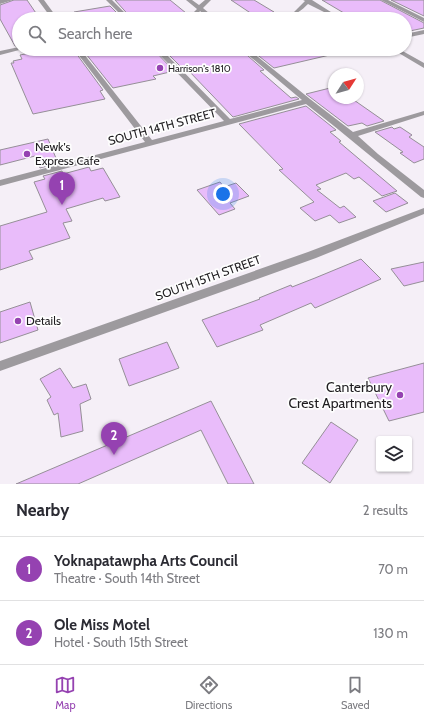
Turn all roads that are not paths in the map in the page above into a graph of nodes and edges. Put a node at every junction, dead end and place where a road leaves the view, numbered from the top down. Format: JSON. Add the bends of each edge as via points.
{"nodes":[{"id":1,"x":10,"y":0,"type":"edge"},
{"id":2,"x":41,"y":0,"type":"edge"},
{"id":3,"x":109,"y":0,"type":"edge"},
{"id":4,"x":189,"y":0,"type":"edge"},
{"id":5,"x":208,"y":0,"type":"edge"},
{"id":6,"x":307,"y":0,"type":"edge"},
{"id":7,"x":384,"y":0,"type":"edge"},
{"id":8,"x":0,"y":2,"type":"edge"},
{"id":9,"x":199,"y":8,"type":"junction"},
{"id":10,"x":50,"y":12,"type":"edge"},
{"id":11,"x":121,"y":12,"type":"edge"},
{"id":12,"x":196,"y":12,"type":"edge"},
{"id":13,"x":204,"y":12,"type":"edge"},
{"id":14,"x":297,"y":12,"type":"edge"},
{"id":15,"x":328,"y":12,"type":"edge"},
{"id":16,"x":408,"y":12,"type":"edge"},
{"id":17,"x":412,"y":14,"type":"edge"},
{"id":18,"x":424,"y":20,"type":"edge"},
{"id":19,"x":424,"y":32,"type":"edge"},
{"id":20,"x":412,"y":35,"type":"edge"},
{"id":21,"x":12,"y":51,"type":"edge"},
{"id":22,"x":0,"y":53,"type":"edge"},
{"id":23,"x":83,"y":56,"type":"edge"},
{"id":24,"x":164,"y":56,"type":"edge"},
{"id":25,"x":252,"y":56,"type":"edge"},
{"id":26,"x":407,"y":56,"type":"edge"},
{"id":27,"x":424,"y":66,"type":"edge"},
{"id":28,"x":307,"y":101,"type":"junction"},
{"id":29,"x":424,"y":113,"type":"edge"},
{"id":30,"x":228,"y":121,"type":"junction"},
{"id":31,"x":352,"y":135,"type":"junction"},
{"id":32,"x":150,"y":143,"type":"junction"},
{"id":33,"x":0,"y":183,"type":"edge"},
{"id":34,"x":424,"y":195,"type":"edge"},
{"id":35,"x":424,"y":212,"type":"edge"},
{"id":36,"x":0,"y":366,"type":"edge"}],
"edges":[{"from":1,"to":8,"type":"street"},
{"from":2,"to":10,"type":"street"},
{"from":3,"to":11,"type":"street"},
{"from":4,"to":9,"type":"street"},
{"from":5,"to":9,"type":"street"},
{"from":6,"to":14,"type":"street"},
{"from":6,"to":15,"type":"street"},
{"from":7,"to":16,"type":"street"},
{"from":9,"to":12,"type":"street"},
{"from":9,"to":13,"type":"street"},
{"from":17,"to":18,"type":"street"},
{"from":19,"to":20,"type":"street"},
{"from":21,"to":22,"type":"street"},
{"from":23,"to":32,"type":"street"},
{"from":24,"to":30,"type":"street"},
{"from":25,"to":28,"type":"street"},
{"from":26,"to":27,"type":"street"},
{"from":28,"to":30,"type":"street","name":"SOUTH 14TH STREET"},
{"from":28,"to":31,"type":"street"},
{"from":29,"to":31,"type":"street"},
{"from":30,"to":32,"type":"street","name":"SOUTH 14TH STREET"},
{"from":31,"to":34,"type":"street"},
{"from":32,"to":33,"type":"street","name":"SOUTH 14TH STREET"},
{"from":35,"to":36,"type":"street","name":"SOUTH 15TH STREET","via":[[305,258]]}]}
